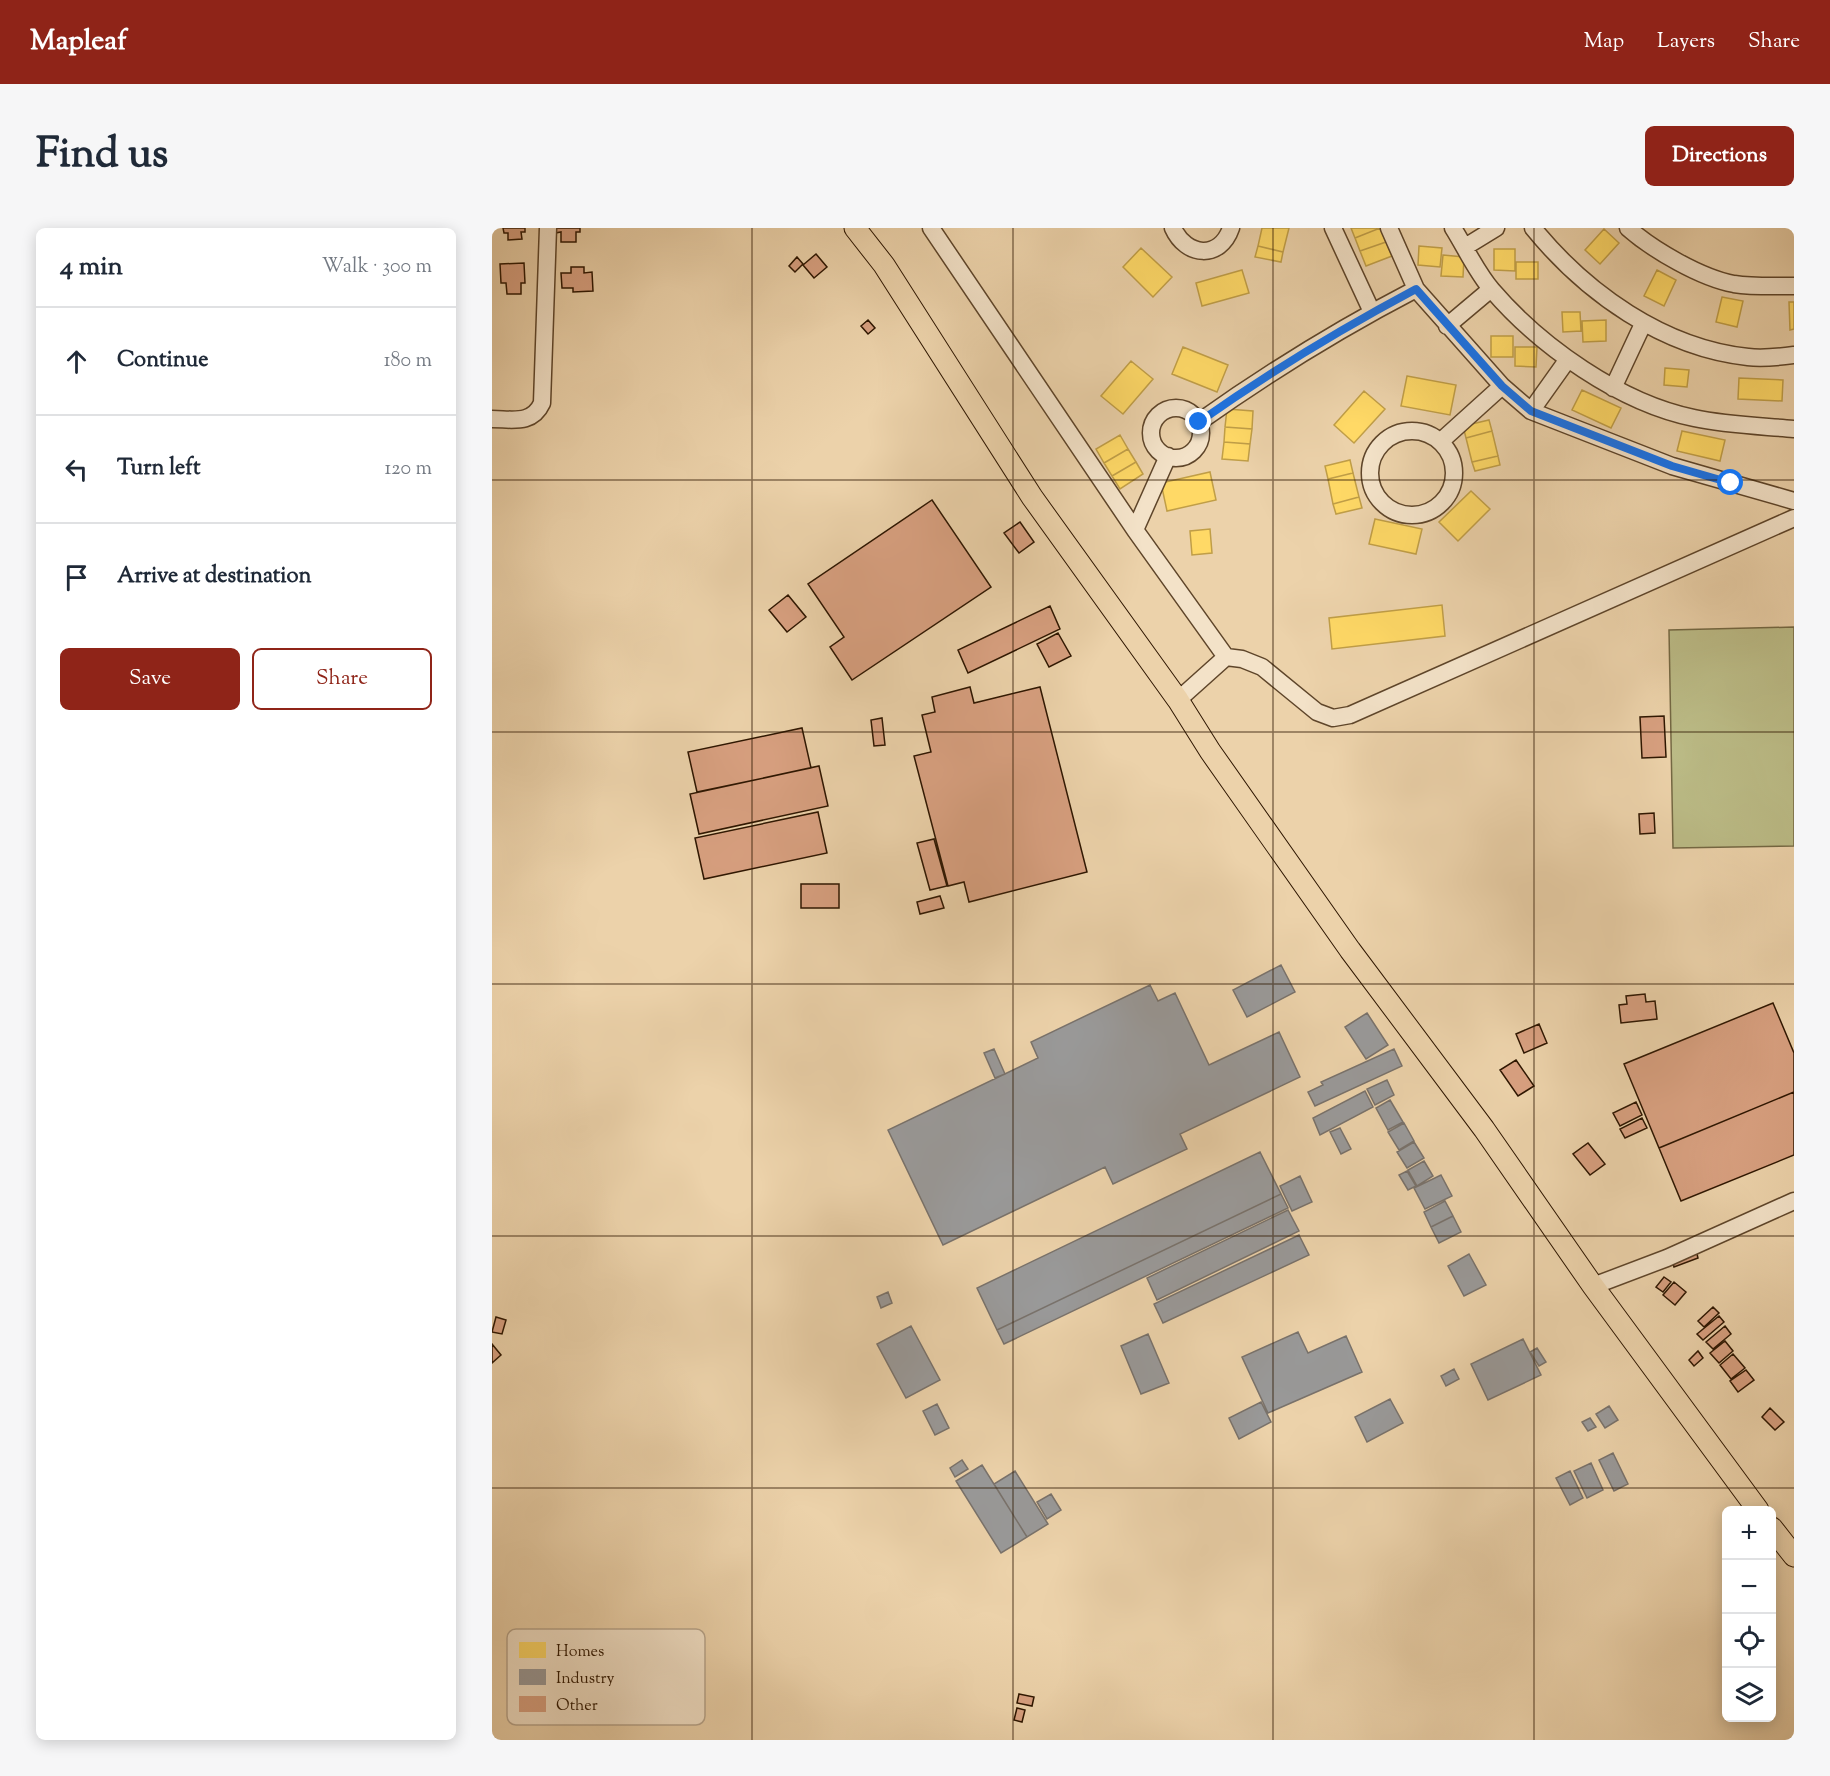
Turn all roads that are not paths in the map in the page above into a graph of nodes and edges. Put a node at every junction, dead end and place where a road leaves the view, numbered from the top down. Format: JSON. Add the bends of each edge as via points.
{"nodes":[{"id":1,"x":548,"y":228,"type":"edge"},
{"id":2,"x":855,"y":228,"type":"edge"},
{"id":3,"x":931,"y":228,"type":"edge"},
{"id":4,"x":1173,"y":228,"type":"edge"},
{"id":5,"x":1231,"y":228,"type":"edge"},
{"id":6,"x":1333,"y":228,"type":"edge"},
{"id":7,"x":1389,"y":228,"type":"edge"},
{"id":8,"x":1453,"y":228,"type":"edge"},
{"id":9,"x":1496,"y":228,"type":"edge"},
{"id":10,"x":1533,"y":228,"type":"edge"},
{"id":11,"x":1632,"y":229,"type":"edge"},
{"id":12,"x":1465,"y":247,"type":"junction"},
{"id":13,"x":1794,"y":286,"type":"edge"},
{"id":14,"x":1416,"y":289,"type":"junction"},
{"id":15,"x":1491,"y":289,"type":"junction"},
{"id":16,"x":1372,"y":312,"type":"junction"},
{"id":17,"x":1644,"y":324,"type":"junction"},
{"id":18,"x":1447,"y":326,"type":"junction"},
{"id":19,"x":1794,"y":356,"type":"edge"},
{"id":20,"x":1568,"y":359,"type":"junction"},
{"id":21,"x":1502,"y":386,"type":"junction"},
{"id":22,"x":1613,"y":388,"type":"junction"},
{"id":23,"x":1531,"y":411,"type":"junction"},
{"id":24,"x":492,"y":419,"type":"edge"},
{"id":25,"x":1199,"y":422,"type":"junction"},
{"id":26,"x":1794,"y":429,"type":"edge"},
{"id":27,"x":1440,"y":442,"type":"junction"},
{"id":28,"x":1168,"y":456,"type":"junction"},
{"id":29,"x":1794,"y":501,"type":"edge"},
{"id":30,"x":1794,"y":518,"type":"edge"},
{"id":31,"x":1135,"y":530,"type":"junction"},
{"id":32,"x":1226,"y":657,"type":"junction"},
{"id":33,"x":1178,"y":700,"type":"junction"},
{"id":34,"x":1794,"y":1201,"type":"edge"},
{"id":35,"x":1593,"y":1286,"type":"junction"},
{"id":36,"x":1755,"y":1506,"type":"edge"},
{"id":37,"x":1776,"y":1533,"type":"edge"},
{"id":38,"x":1794,"y":1556,"type":"edge"}],
"edges":[{"from":1,"to":24,"type":"street","via":[[542,403],[528,419]]},
{"from":2,"to":33,"type":"main road","via":[[884,265],[1032,497]]},
{"from":3,"to":31,"type":"street"},
{"from":4,"to":5,"type":"street","via":[[1178,239],[1198,251],[1220,245]]},
{"from":6,"to":16,"type":"street"},
{"from":7,"to":14,"type":"street"},
{"from":8,"to":12,"type":"street"},
{"from":9,"to":12,"type":"street"},
{"from":10,"to":17,"type":"street","via":[[1555,255],[1593,289]]},
{"from":11,"to":13,"type":"street","via":[[1670,257],[1704,274],[1733,284]]},
{"from":12,"to":15,"type":"street"},
{"from":14,"to":16,"type":"street"},
{"from":14,"to":18,"type":"street"},
{"from":15,"to":18,"type":"street"},
{"from":15,"to":20,"type":"street"},
{"from":16,"to":25,"type":"street","via":[[1242,391]]},
{"from":17,"to":19,"type":"street","via":[[1710,351],[1751,358]]},
{"from":17,"to":22,"type":"street"},
{"from":18,"to":21,"type":"street"},
{"from":20,"to":22,"type":"street"},
{"from":20,"to":23,"type":"street"},
{"from":21,"to":23,"type":"street"},
{"from":21,"to":27,"type":"street"},
{"from":22,"to":26,"type":"street","via":[[1663,410],[1694,418]]},
{"from":23,"to":29,"type":"street","via":[[1672,466]]},
{"from":25,"to":28,"type":"street","via":[[1200,441],[1195,449],[1187,455]]},
{"from":25,"to":28,"type":"street","via":[[1185,409],[1166,410],[1158,416],[1151,434],[1160,451]]},
{"from":27,"to":27,"type":"street","via":[[1426,433],[1409,431],[1393,435],[1380,445],[1369,475],[1373,491],[1383,504],[1414,515],[1430,511],[1443,501],[1454,471],[1450,455]]},
{"from":28,"to":31,"type":"street"},
{"from":30,"to":32,"type":"street","via":[[1350,715],[1333,718],[1317,712],[1262,667]]},
{"from":31,"to":32,"type":"street"},
{"from":32,"to":33,"type":"street"},
{"from":33,"to":35,"type":"main road","via":[[1350,950],[1484,1129]]},
{"from":34,"to":35,"type":"street","via":[[1667,1258]]},
{"from":35,"to":36,"type":"main road"},
{"from":37,"to":38,"type":"main road"}]}
